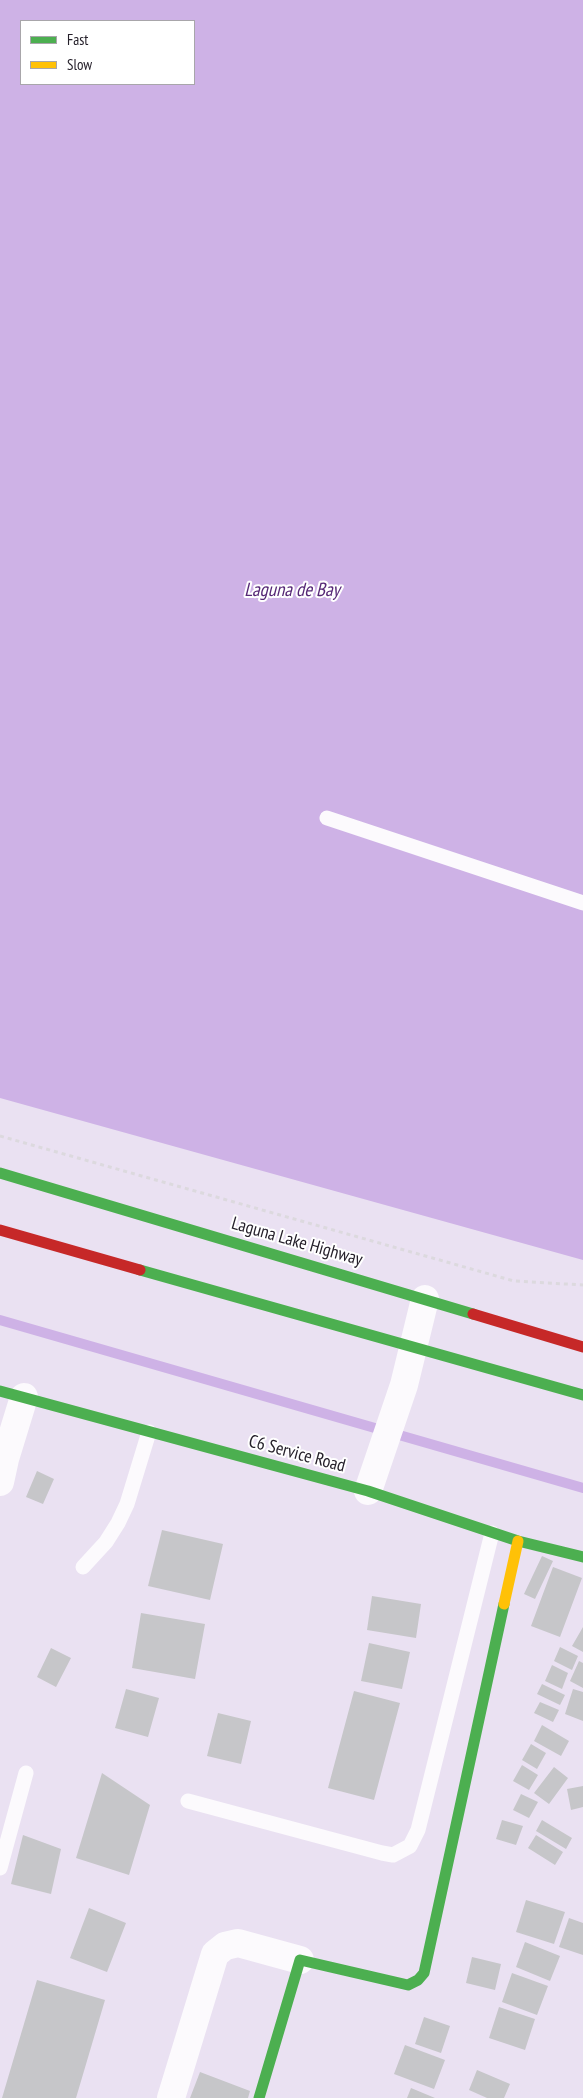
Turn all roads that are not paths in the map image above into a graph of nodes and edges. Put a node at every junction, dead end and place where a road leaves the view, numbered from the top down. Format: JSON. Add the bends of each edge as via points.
{"nodes":[{"id":1,"x":327,"y":818,"type":"dead end"},
{"id":2,"x":583,"y":903,"type":"edge"},
{"id":3,"x":0,"y":1173,"type":"edge"},
{"id":4,"x":0,"y":1230,"type":"edge"},
{"id":5,"x":426,"y":1299,"type":"junction"},
{"id":6,"x":413,"y":1347,"type":"junction"},
{"id":7,"x":583,"y":1347,"type":"edge"},
{"id":8,"x":12,"y":1394,"type":"edge"},
{"id":9,"x":583,"y":1395,"type":"edge"},
{"id":10,"x":149,"y":1432,"type":"junction"},
{"id":11,"x":371,"y":1480,"type":"junction"},
{"id":12,"x":0,"y":1482,"type":"edge"},
{"id":13,"x":492,"y":1533,"type":"junction"},
{"id":14,"x":518,"y":1541,"type":"junction"},
{"id":15,"x":583,"y":1557,"type":"edge"},
{"id":16,"x":83,"y":1567,"type":"dead end"},
{"id":17,"x":26,"y":1773,"type":"dead end"},
{"id":18,"x":188,"y":1802,"type":"dead end"},
{"id":19,"x":0,"y":1868,"type":"edge"},
{"id":20,"x":300,"y":1960,"type":"junction"},
{"id":21,"x":171,"y":2098,"type":"edge"},
{"id":22,"x":259,"y":2098,"type":"edge"}],
"edges":[{"from":1,"to":2,"type":"lane"},
{"from":3,"to":5,"type":"street","name":"Laguna Lake Highway"},
{"from":4,"to":6,"type":"street"},
{"from":5,"to":6,"type":"street"},
{"from":5,"to":7,"type":"street","name":"Laguna Lake Highway"},
{"from":6,"to":9,"type":"street"},
{"from":6,"to":11,"type":"street","via":[[404,1385]]},
{"from":8,"to":10,"type":"street","name":"C6 Service Road"},
{"from":8,"to":12,"type":"street"},
{"from":10,"to":11,"type":"street","name":"C6 Service Road"},
{"from":10,"to":16,"type":"lane","via":[[118,1523]]},
{"from":11,"to":13,"type":"street","name":"C6 Service Road"},
{"from":13,"to":14,"type":"street","name":"C6 Service Road"},
{"from":13,"to":18,"type":"lane","via":[[418,1830],[410,1846],[394,1855],[382,1853]]},
{"from":14,"to":15,"type":"street","name":"C6 Service Road"},
{"from":14,"to":20,"type":"street","via":[[424,1973],[408,1985]]},
{"from":17,"to":19,"type":"lane"},
{"from":20,"to":21,"type":"street","via":[[238,1943],[225,1946],[215,1954]]},
{"from":20,"to":22,"type":"street"}]}
